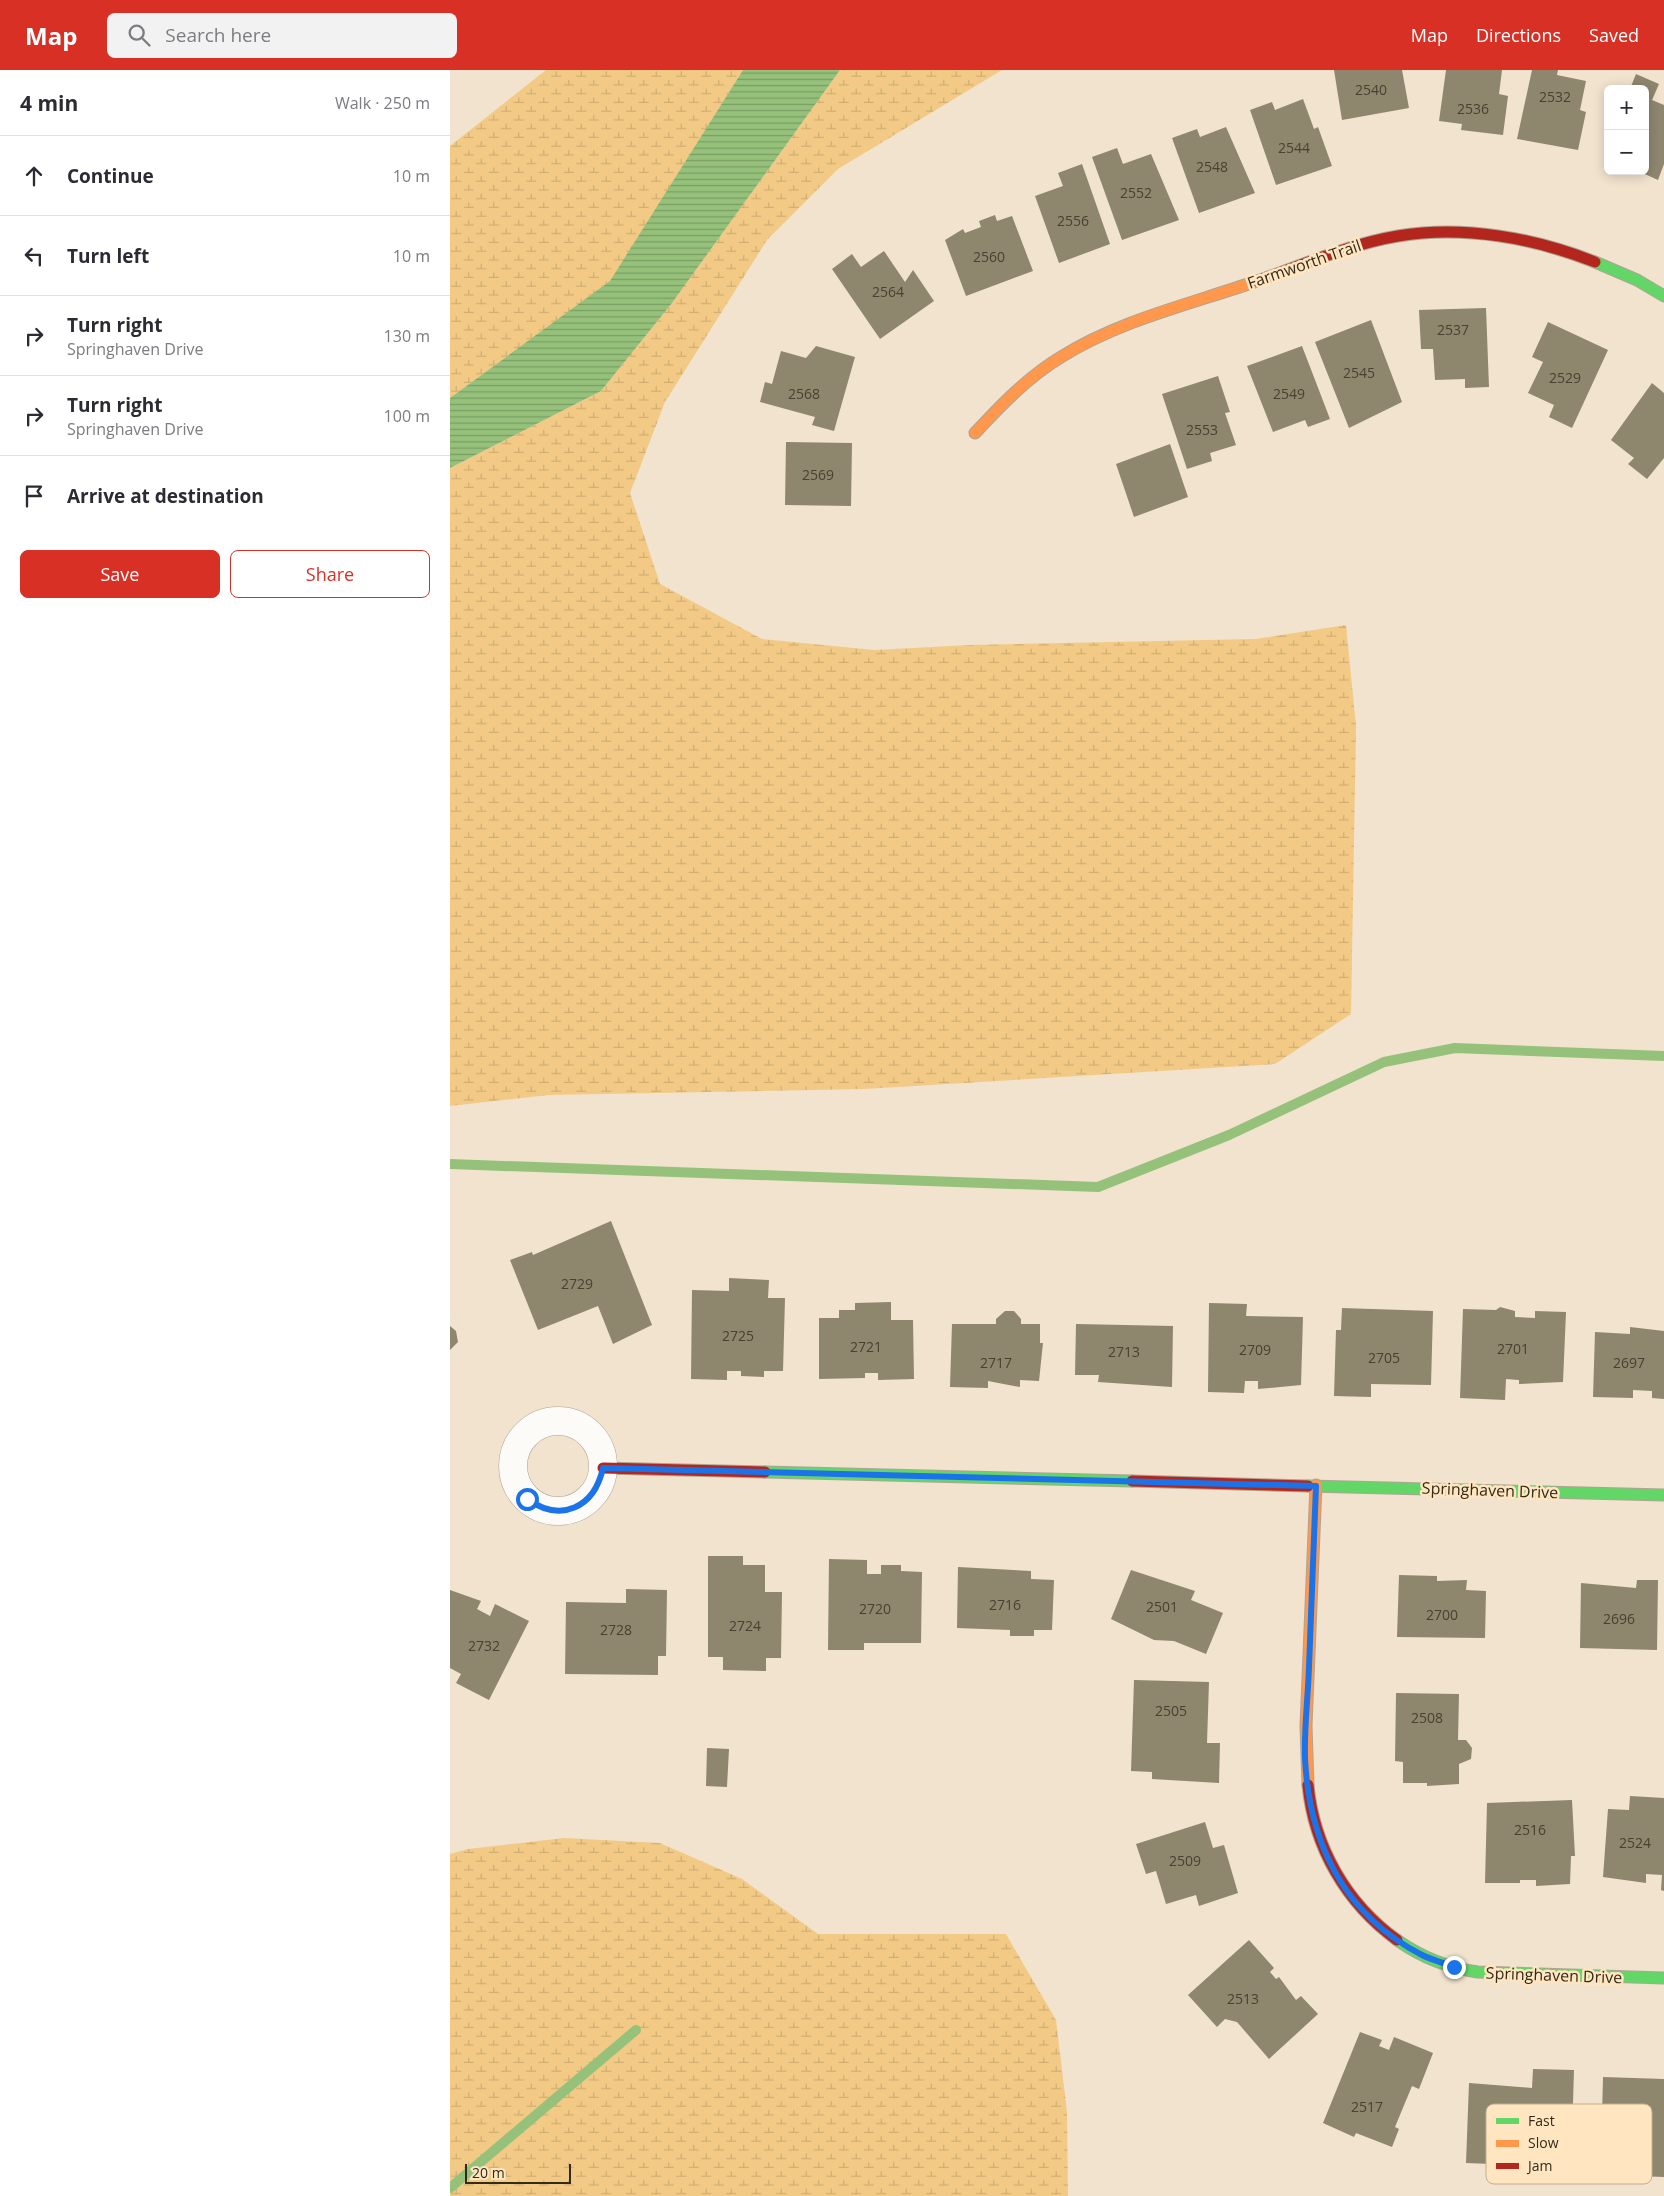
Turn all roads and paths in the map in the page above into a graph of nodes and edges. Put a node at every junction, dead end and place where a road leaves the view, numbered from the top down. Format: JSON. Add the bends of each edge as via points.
{"nodes":[{"id":1,"x":1664,"y":296,"type":"edge"},
{"id":2,"x":974,"y":433,"type":"dead end"},
{"id":3,"x":603,"y":1468,"type":"dead end"},
{"id":4,"x":1316,"y":1486,"type":"junction"},
{"id":5,"x":1664,"y":1495,"type":"edge"},
{"id":6,"x":1664,"y":1978,"type":"edge"}],
"edges":[{"from":1,"to":2,"type":"street","name":"Farmworth Trail","via":[[1589,258],[1530,241],[1482,234],[1422,233],[1371,241],[1110,332],[1063,356],[1018,388]]},
{"from":3,"to":4,"type":"street","name":"Springhaven Drive"},
{"from":4,"to":5,"type":"street","name":"Springhaven Drive"},
{"from":4,"to":6,"type":"street","name":"Springhaven Drive","via":[[1305,1757],[1311,1810],[1322,1850],[1357,1906],[1387,1934],[1423,1956],[1454,1967],[1486,1974]]}]}
